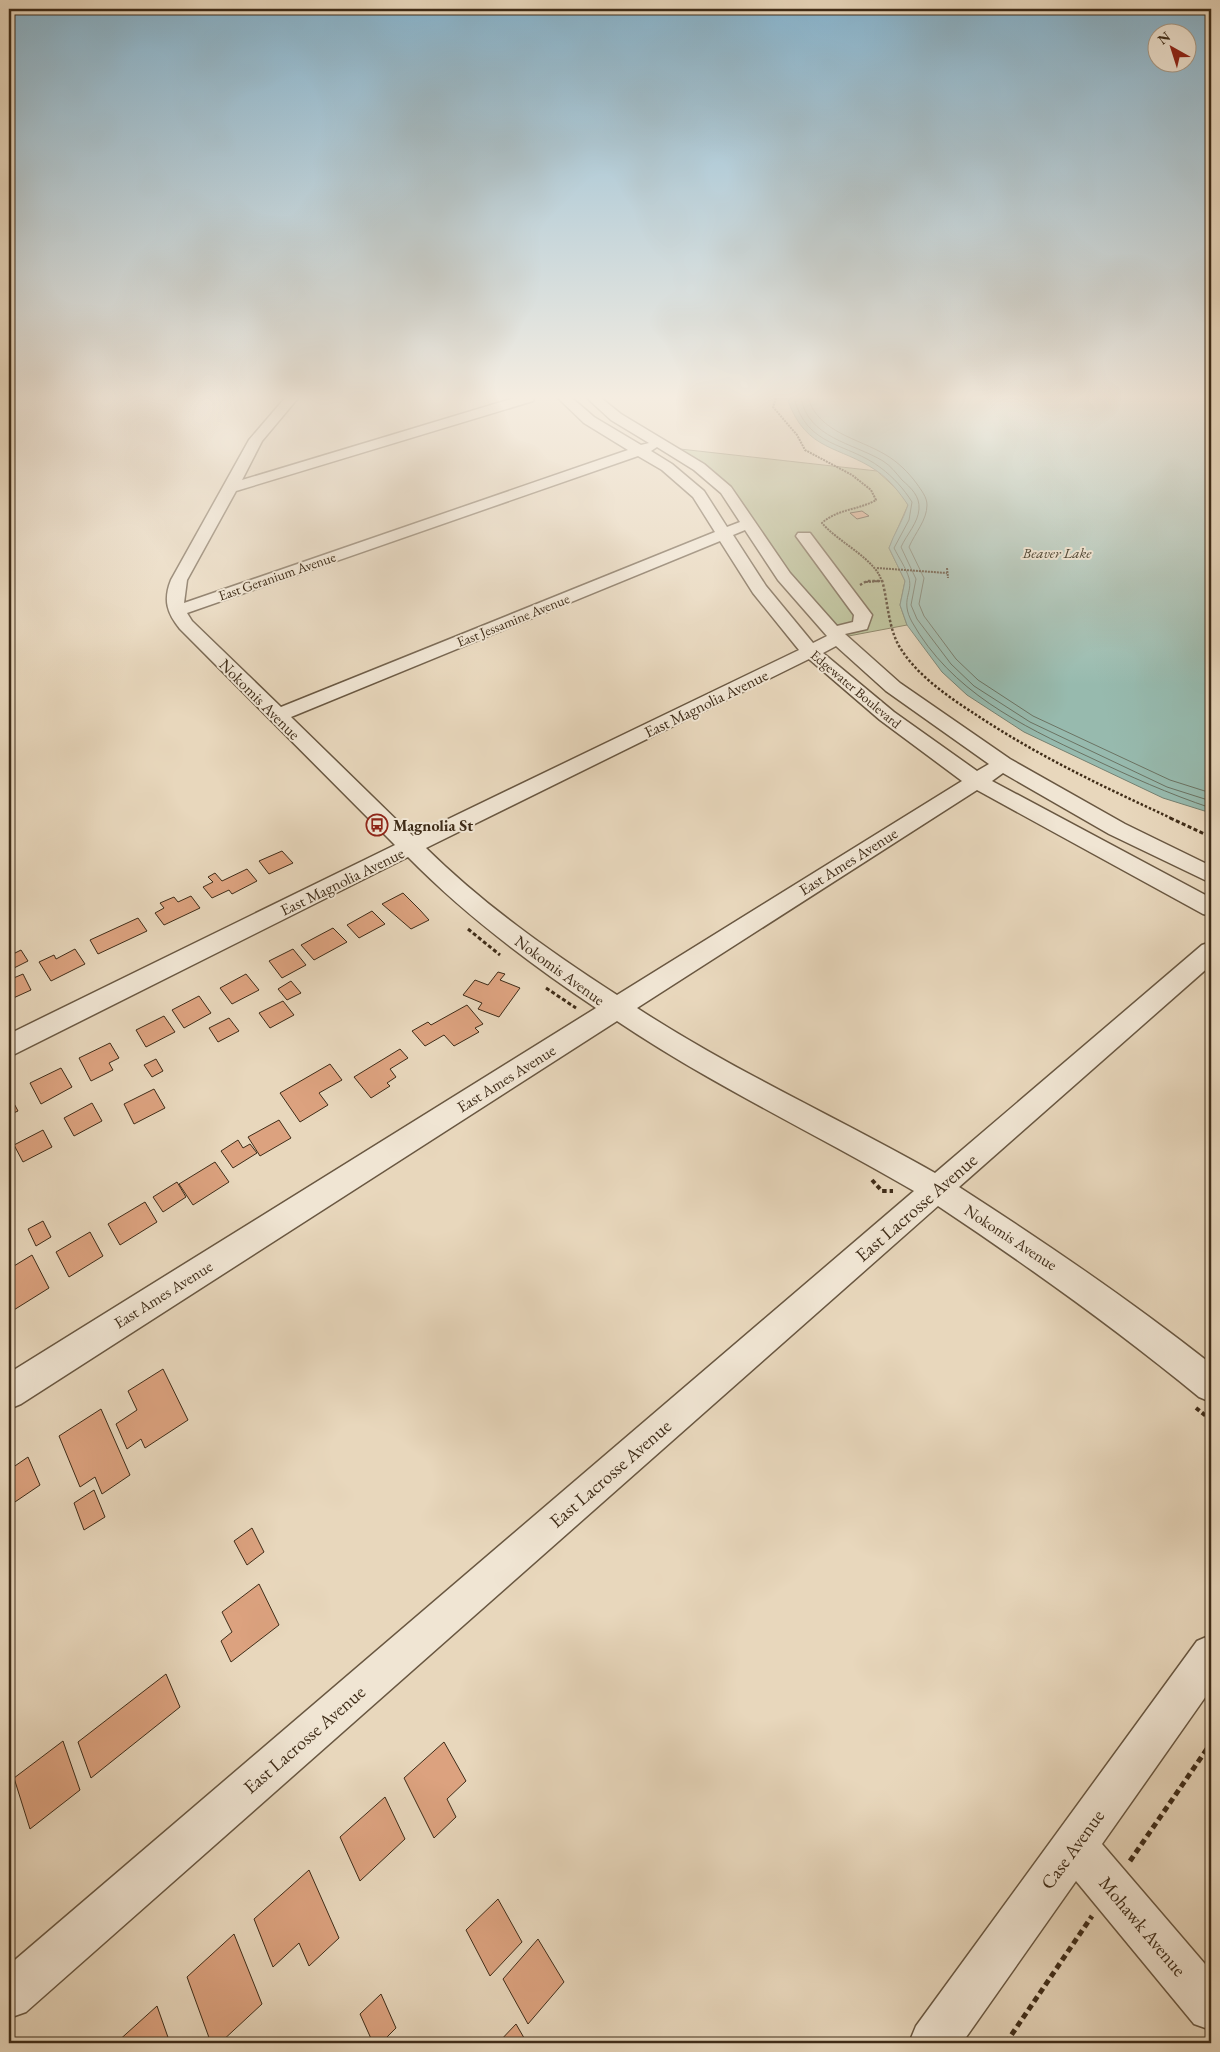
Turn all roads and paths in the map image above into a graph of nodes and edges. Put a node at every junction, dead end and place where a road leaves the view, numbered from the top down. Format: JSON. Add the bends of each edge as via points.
{"nodes":[{"id":1,"x":226,"y":494,"type":"edge"},
{"id":2,"x":514,"y":494,"type":"edge"},
{"id":3,"x":699,"y":494,"type":"edge"},
{"id":4,"x":728,"y":494,"type":"edge"},
{"id":5,"x":873,"y":494,"type":"edge"},
{"id":6,"x":748,"y":524,"type":"junction"},
{"id":7,"x":725,"y":533,"type":"junction"},
{"id":8,"x":804,"y":536,"type":"dead end"},
{"id":9,"x":877,"y":568,"type":"junction"},
{"id":10,"x":947,"y":568,"type":"dead end"},
{"id":11,"x":947,"y":573,"type":"junction"},
{"id":12,"x":948,"y":578,"type":"dead end"},
{"id":13,"x":176,"y":611,"type":"junction"},
{"id":14,"x":835,"y":635,"type":"junction"},
{"id":15,"x":811,"y":652,"type":"junction"},
{"id":16,"x":277,"y":716,"type":"junction"},
{"id":17,"x":1003,"y":764,"type":"junction"},
{"id":18,"x":976,"y":781,"type":"junction"},
{"id":19,"x":1211,"y":838,"type":"edge"},
{"id":20,"x":410,"y":847,"type":"junction"},
{"id":21,"x":1211,"y":875,"type":"edge"},
{"id":22,"x":1211,"y":908,"type":"edge"},
{"id":23,"x":1211,"y":951,"type":"edge"},
{"id":24,"x":614,"y":1009,"type":"junction"},
{"id":25,"x":9,"y":1046,"type":"edge"},
{"id":26,"x":937,"y":1189,"type":"junction"},
{"id":27,"x":1211,"y":1385,"type":"edge"},
{"id":28,"x":9,"y":1392,"type":"edge"},
{"id":29,"x":1211,"y":1655,"type":"edge"},
{"id":30,"x":1211,"y":1743,"type":"edge"},
{"id":31,"x":1074,"y":1845,"type":"junction"},
{"id":32,"x":1128,"y":1864,"type":"dead end"},
{"id":33,"x":1097,"y":1908,"type":"dead end"},
{"id":34,"x":9,"y":1995,"type":"edge"},
{"id":35,"x":1211,"y":2007,"type":"edge"},
{"id":36,"x":933,"y":2043,"type":"edge"},
{"id":37,"x":1006,"y":2043,"type":"edge"}],
"edges":[{"from":1,"to":13,"type":"street","via":[[176,588]]},
{"from":2,"to":13,"type":"street","name":"East Geranium Avenue"},
{"from":3,"to":7,"type":"street","name":"Edgewater Boulevard"},
{"from":4,"to":6,"type":"street","name":"Edgewater Boulevard"},
{"from":5,"to":9,"type":"path","via":[[876,500],[869,505],[830,515],[822,523],[833,536]]},
{"from":6,"to":7,"type":"street","name":"East Jessamine Avenue"},
{"from":6,"to":14,"type":"street","name":"Edgewater Boulevard","via":[[784,576]]},
{"from":7,"to":15,"type":"street","name":"Edgewater Boulevard","via":[[759,588]]},
{"from":7,"to":16,"type":"street","name":"East Jessamine Avenue"},
{"from":8,"to":14,"type":"street","name":"East Magnolia Avenue","via":[[863,615],[861,625]]},
{"from":9,"to":11,"type":"path"},
{"from":9,"to":19,"type":"path","via":[[891,630],[901,649],[948,696],[1044,758]]},
{"from":10,"to":11,"type":"path"},
{"from":11,"to":12,"type":"path"},
{"from":13,"to":16,"type":"street","name":"Nokomis Avenue","via":[[186,626]]},
{"from":14,"to":15,"type":"street","name":"East Magnolia Avenue"},
{"from":14,"to":17,"type":"street","name":"Edgewater Boulevard","via":[[893,687]]},
{"from":15,"to":18,"type":"street","name":"Edgewater Boulevard","via":[[887,716]]},
{"from":15,"to":20,"type":"street","name":"East Magnolia Avenue"},
{"from":16,"to":20,"type":"street","name":"Nokomis Avenue"},
{"from":17,"to":18,"type":"street","name":"East Ames Avenue"},
{"from":17,"to":21,"type":"street","name":"Edgewater Boulevard","via":[[1117,829]]},
{"from":18,"to":22,"type":"street","name":"Edgewater Boulevard"},
{"from":18,"to":24,"type":"street","name":"East Ames Avenue"},
{"from":20,"to":24,"type":"street","name":"Nokomis Avenue","via":[[489,918]]},
{"from":20,"to":25,"type":"street","name":"East Magnolia Avenue"},
{"from":23,"to":26,"type":"street","name":"East Lacrosse Avenue"},
{"from":24,"to":26,"type":"street","name":"Nokomis Avenue","via":[[753,1090],[848,1138]]},
{"from":24,"to":28,"type":"street","name":"East Ames Avenue"},
{"from":26,"to":27,"type":"street","name":"Nokomis Avenue","via":[[1050,1263],[1135,1324]]},
{"from":26,"to":34,"type":"street","name":"East Lacrosse Avenue"},
{"from":29,"to":31,"type":"street","name":"Case Avenue"},
{"from":30,"to":32,"type":"path"},
{"from":31,"to":35,"type":"street","name":"Mohawk Avenue"},
{"from":31,"to":36,"type":"street","name":"Case Avenue"},
{"from":33,"to":37,"type":"path"}]}
